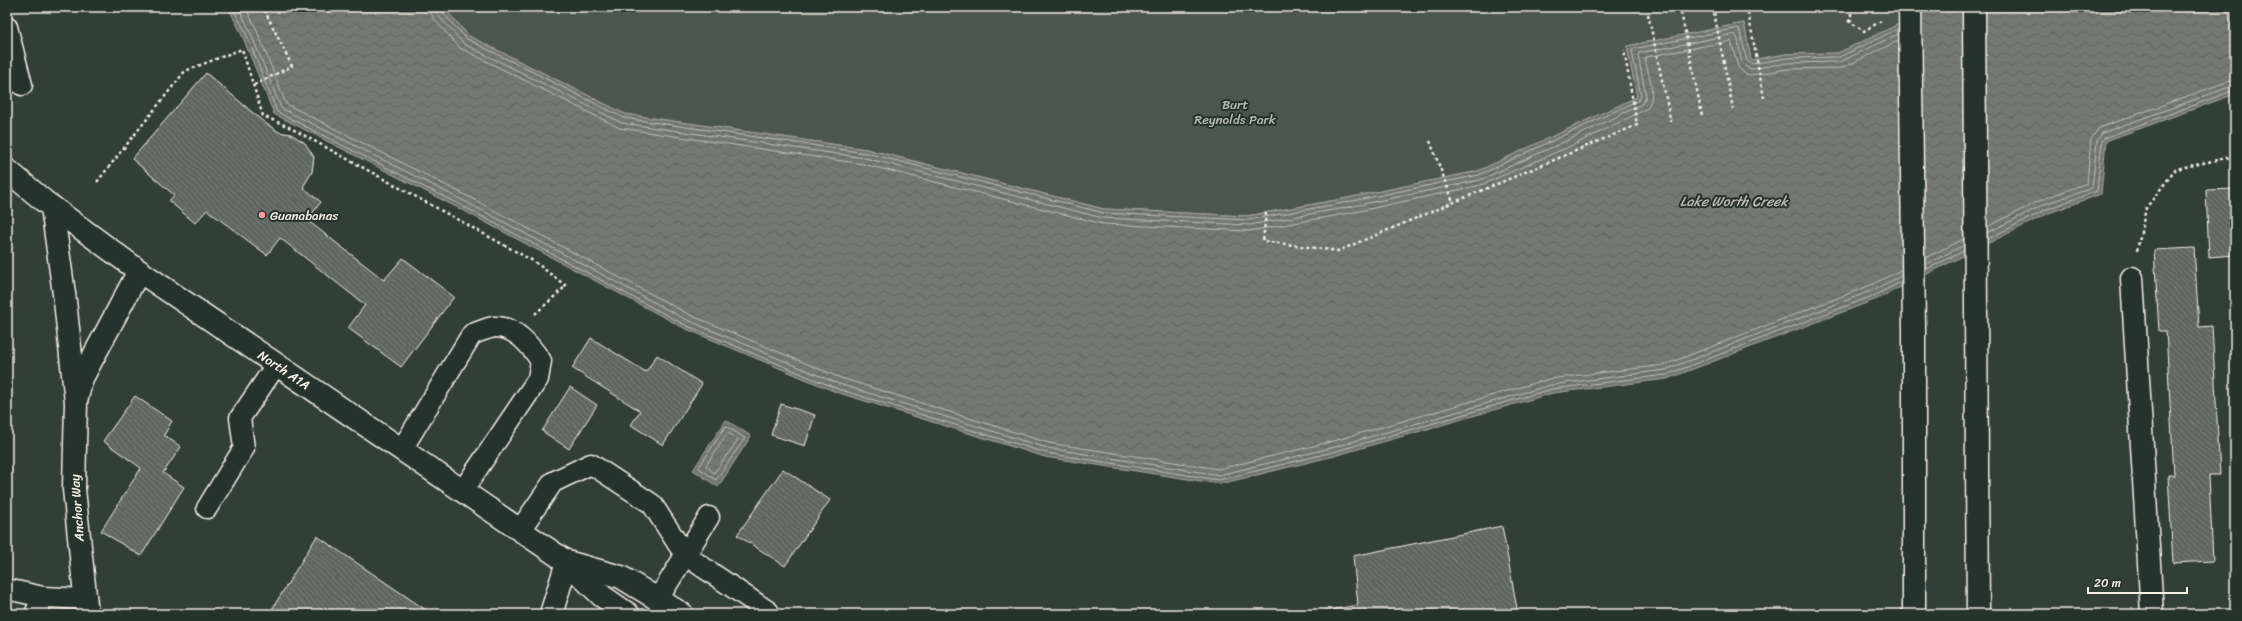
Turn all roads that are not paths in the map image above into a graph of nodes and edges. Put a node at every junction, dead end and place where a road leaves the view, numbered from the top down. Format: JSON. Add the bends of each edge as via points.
{"nodes":[{"id":1,"x":1910,"y":7,"type":"edge"},
{"id":2,"x":1974,"y":7,"type":"edge"},
{"id":3,"x":7,"y":27,"type":"edge"},
{"id":4,"x":22,"y":85,"type":"dead end"},
{"id":5,"x":7,"y":170,"type":"edge"},
{"id":6,"x":52,"y":207,"type":"junction"},
{"id":7,"x":139,"y":271,"type":"junction"},
{"id":8,"x":2132,"y":278,"type":"road end"},
{"id":9,"x":276,"y":365,"type":"junction"},
{"id":10,"x":76,"y":402,"type":"junction"},
{"id":11,"x":402,"y":449,"type":"junction"},
{"id":12,"x":463,"y":490,"type":"junction"},
{"id":13,"x":207,"y":508,"type":"dead end"},
{"id":14,"x":709,"y":517,"type":"dead end"},
{"id":15,"x":520,"y":530,"type":"junction"},
{"id":16,"x":685,"y":555,"type":"junction"},
{"id":17,"x":567,"y":562,"type":"junction"},
{"id":18,"x":7,"y":589,"type":"edge"},
{"id":19,"x":658,"y":599,"type":"junction"},
{"id":20,"x":39,"y":605,"type":"edge"},
{"id":21,"x":86,"y":606,"type":"edge"},
{"id":22,"x":551,"y":614,"type":"edge"},
{"id":23,"x":628,"y":614,"type":"edge"},
{"id":24,"x":682,"y":614,"type":"edge"},
{"id":25,"x":768,"y":614,"type":"edge"},
{"id":26,"x":1914,"y":614,"type":"edge"},
{"id":27,"x":1978,"y":614,"type":"edge"},
{"id":28,"x":2152,"y":614,"type":"edge"}],
"edges":[{"from":1,"to":26,"type":"street"},
{"from":2,"to":27,"type":"street","via":[[1978,295]]},
{"from":3,"to":4,"type":"lane"},
{"from":5,"to":6,"type":"street","name":"North A1A"},
{"from":6,"to":7,"type":"street","name":"North A1A"},
{"from":6,"to":10,"type":"street","name":"Anchor Way"},
{"from":7,"to":9,"type":"street","name":"North A1A"},
{"from":7,"to":10,"type":"street","name":"Anchor Way","via":[[82,378]]},
{"from":8,"to":28,"type":"street"},
{"from":9,"to":11,"type":"street","name":"North A1A"},
{"from":9,"to":13,"type":"lane","via":[[240,418],[244,448]]},
{"from":10,"to":21,"type":"street","name":"Anchor Way","via":[[74,489]]},
{"from":11,"to":12,"type":"street","name":"North A1A"},
{"from":11,"to":12,"type":"lane","via":[[472,334],[494,327],[515,332],[530,345],[541,361],[538,379]]},
{"from":12,"to":15,"type":"street","name":"North A1A"},
{"from":14,"to":16,"type":"lane"},
{"from":15,"to":16,"type":"lane","via":[[553,482],[591,464],[652,504]]},
{"from":15,"to":17,"type":"street","name":"North A1A"},
{"from":16,"to":19,"type":"lane"},
{"from":16,"to":25,"type":"lane","via":[[769,612]]},
{"from":17,"to":19,"type":"street","name":"North A1A","via":[[621,577]]},
{"from":17,"to":22,"type":"street"},
{"from":17,"to":23,"type":"street","name":"North A1A","via":[[602,596]]},
{"from":18,"to":20,"type":"lane"},
{"from":19,"to":24,"type":"street","name":"North A1A"},
{"from":20,"to":21,"type":"lane"}]}
